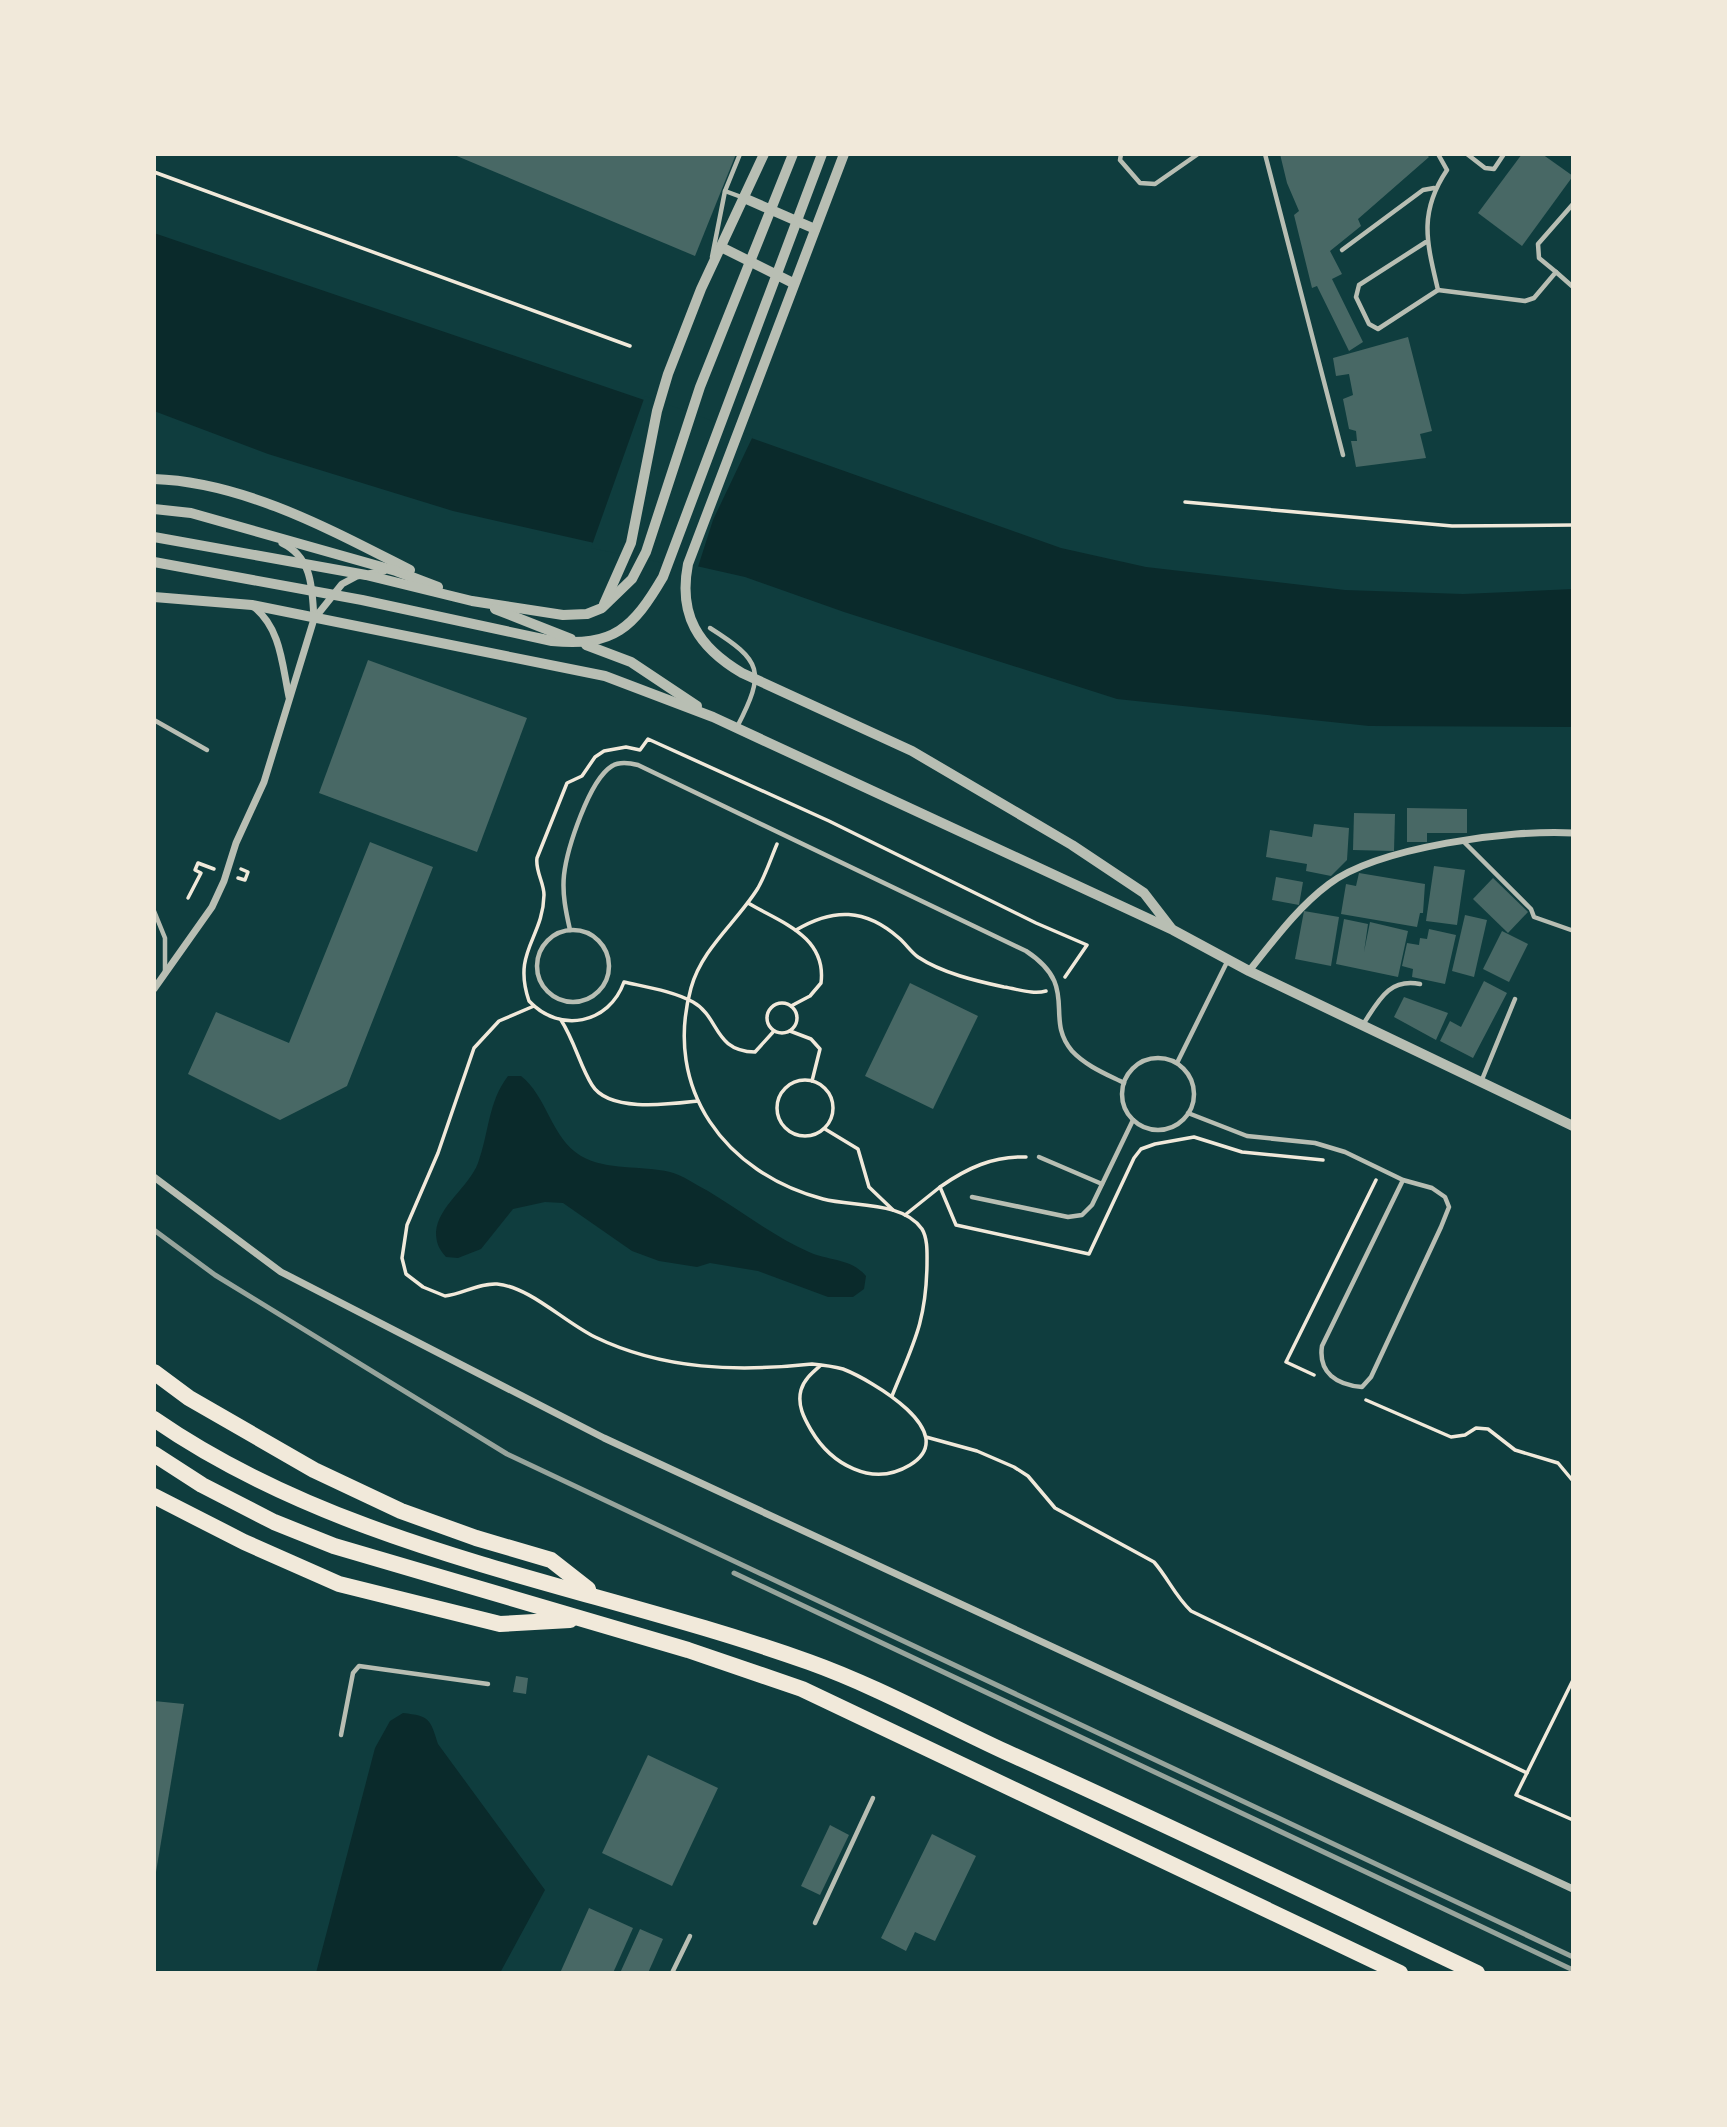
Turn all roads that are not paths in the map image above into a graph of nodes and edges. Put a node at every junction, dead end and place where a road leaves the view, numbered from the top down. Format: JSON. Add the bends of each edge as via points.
{"nodes":[{"id":1,"x":740,"y":154,"type":"edge"},
{"id":2,"x":764,"y":154,"type":"edge"},
{"id":3,"x":793,"y":154,"type":"edge"},
{"id":4,"x":822,"y":154,"type":"edge"},
{"id":5,"x":844,"y":154,"type":"edge"},
{"id":6,"x":1121,"y":154,"type":"edge"},
{"id":7,"x":1198,"y":154,"type":"edge"},
{"id":8,"x":1265,"y":154,"type":"edge"},
{"id":9,"x":1438,"y":154,"type":"edge"},
{"id":10,"x":1467,"y":154,"type":"edge"},
{"id":11,"x":1504,"y":154,"type":"edge"},
{"id":12,"x":1435,"y":187,"type":"junction"},
{"id":13,"x":726,"y":191,"type":"junction"},
{"id":14,"x":744,"y":198,"type":"junction"},
{"id":15,"x":1573,"y":204,"type":"edge"},
{"id":16,"x":815,"y":229,"type":"junction"},
{"id":17,"x":1426,"y":242,"type":"junction"},
{"id":18,"x":721,"y":247,"type":"junction"},
{"id":19,"x":1342,"y":250,"type":"dead end"},
{"id":20,"x":709,"y":271,"type":"junction"},
{"id":21,"x":1556,"y":272,"type":"junction"},
{"id":22,"x":793,"y":282,"type":"junction"},
{"id":23,"x":1573,"y":287,"type":"edge"},
{"id":24,"x":1438,"y":290,"type":"junction"},
{"id":25,"x":1343,"y":455,"type":"dead end"},
{"id":26,"x":154,"y":480,"type":"edge"},
{"id":27,"x":154,"y":509,"type":"edge"},
{"id":28,"x":705,"y":517,"type":"junction"},
{"id":29,"x":265,"y":536,"type":"junction"},
{"id":30,"x":154,"y":537,"type":"edge"},
{"id":31,"x":674,"y":543,"type":"junction"},
{"id":32,"x":154,"y":562,"type":"edge"},
{"id":33,"x":396,"y":571,"type":"junction"},
{"id":34,"x":154,"y":600,"type":"edge"},
{"id":35,"x":472,"y":601,"type":"junction"},
{"id":36,"x":252,"y":606,"type":"junction"},
{"id":37,"x":602,"y":608,"type":"junction"},
{"id":38,"x":314,"y":619,"type":"junction"},
{"id":39,"x":710,"y":628,"type":"dead end"},
{"id":40,"x":290,"y":698,"type":"junction"},
{"id":41,"x":713,"y":717,"type":"junction"},
{"id":42,"x":154,"y":720,"type":"edge"},
{"id":43,"x":737,"y":728,"type":"junction"},
{"id":44,"x":207,"y":750,"type":"dead end"},
{"id":45,"x":1573,"y":833,"type":"edge"},
{"id":46,"x":1464,"y":842,"type":"junction"},
{"id":47,"x":154,"y":911,"type":"edge"},
{"id":48,"x":570,"y":930,"type":"junction"},
{"id":49,"x":1173,"y":930,"type":"junction"},
{"id":50,"x":1571,"y":930,"type":"edge"},
{"id":51,"x":1228,"y":960,"type":"junction"},
{"id":52,"x":1250,"y":971,"type":"junction"},
{"id":53,"x":165,"y":974,"type":"junction"},
{"id":54,"x":1420,"y":984,"type":"dead end"},
{"id":55,"x":154,"y":989,"type":"edge"},
{"id":56,"x":1516,"y":999,"type":"dead end"},
{"id":57,"x":1363,"y":1025,"type":"junction"},
{"id":58,"x":1177,"y":1062,"type":"junction"},
{"id":59,"x":1124,"y":1083,"type":"junction"},
{"id":60,"x":1480,"y":1083,"type":"junction"},
{"id":61,"x":1188,"y":1112,"type":"junction"},
{"id":62,"x":1133,"y":1120,"type":"junction"},
{"id":63,"x":1573,"y":1126,"type":"edge"},
{"id":64,"x":1039,"y":1157,"type":"road end"},
{"id":65,"x":154,"y":1177,"type":"edge"},
{"id":66,"x":1403,"y":1180,"type":"junction"},
{"id":67,"x":1102,"y":1184,"type":"junction"},
{"id":68,"x":972,"y":1197,"type":"dead end"},
{"id":69,"x":154,"y":1372,"type":"edge"},
{"id":70,"x":154,"y":1419,"type":"edge"},
{"id":71,"x":154,"y":1454,"type":"edge"},
{"id":72,"x":154,"y":1496,"type":"edge"},
{"id":73,"x":596,"y":1595,"type":"junction"},
{"id":74,"x":587,"y":1619,"type":"junction"},
{"id":75,"x":488,"y":1684,"type":"dead end"},
{"id":76,"x":341,"y":1735,"type":"dead end"},
{"id":77,"x":873,"y":1798,"type":"dead end"},
{"id":78,"x":1573,"y":1889,"type":"edge"},
{"id":79,"x":815,"y":1923,"type":"dead end"},
{"id":80,"x":690,"y":1936,"type":"dead end"},
{"id":81,"x":672,"y":1973,"type":"edge"},
{"id":82,"x":1400,"y":1973,"type":"edge"},
{"id":83,"x":1478,"y":1973,"type":"edge"}],
"edges":[{"from":1,"to":13,"type":"lane"},
{"from":2,"to":14,"type":"street"},
{"from":3,"to":37,"type":"street","via":[[704,375],[646,552],[632,579]]},
{"from":4,"to":31,"type":"street"},
{"from":5,"to":16,"type":"street"},
{"from":6,"to":7,"type":"lane","via":[[1120,160],[1140,183],[1156,184]]},
{"from":8,"to":25,"type":"lane"},
{"from":9,"to":12,"type":"lane","via":[[1447,170]]},
{"from":10,"to":11,"type":"lane","via":[[1494,169]]},
{"from":12,"to":17,"type":"lane","via":[[1427,213]]},
{"from":12,"to":19,"type":"lane","via":[[1423,190]]},
{"from":13,"to":14,"type":"lane"},
{"from":13,"to":20,"type":"lane"},
{"from":14,"to":16,"type":"street"},
{"from":14,"to":18,"type":"street"},
{"from":15,"to":21,"type":"lane","via":[[1538,244],[1539,258]]},
{"from":16,"to":22,"type":"street"},
{"from":17,"to":24,"type":"lane"},
{"from":17,"to":24,"type":"lane","via":[[1359,285],[1356,297],[1369,324],[1378,329]]},
{"from":18,"to":20,"type":"street"},
{"from":18,"to":22,"type":"street"},
{"from":20,"to":37,"type":"street","via":[[657,411],[631,543]]},
{"from":21,"to":23,"type":"lane"},
{"from":21,"to":24,"type":"lane","via":[[1534,298],[1525,301]]},
{"from":22,"to":28,"type":"street"},
{"from":26,"to":35,"type":"street","via":[[174,480],[248,497],[334,532]]},
{"from":27,"to":29,"type":"street","via":[[191,513]]},
{"from":28,"to":31,"type":"street"},
{"from":28,"to":49,"type":"street","via":[[688,564],[684,596],[694,627],[720,660],[912,751],[1099,862],[1144,894]]},
{"from":29,"to":33,"type":"street"},
{"from":29,"to":38,"type":"street","via":[[297,551],[302,559],[311,578]]},
{"from":30,"to":35,"type":"street","via":[[366,575]]},
{"from":31,"to":32,"type":"street","via":[[663,577],[629,624],[607,638],[582,644]]},
{"from":33,"to":38,"type":"street","via":[[376,570],[342,584]]},
{"from":33,"to":41,"type":"street","via":[[631,662]]},
{"from":34,"to":36,"type":"street"},
{"from":35,"to":37,"type":"street","via":[[563,615]]},
{"from":36,"to":38,"type":"street"},
{"from":36,"to":40,"type":"street","via":[[268,618]]},
{"from":38,"to":40,"type":"street"},
{"from":38,"to":41,"type":"street","via":[[605,676]]},
{"from":39,"to":43,"type":"lane","via":[[744,649],[755,668],[752,699]]},
{"from":40,"to":53,"type":"street","via":[[264,782],[216,898]]},
{"from":41,"to":43,"type":"street"},
{"from":42,"to":44,"type":"lane"},
{"from":43,"to":49,"type":"street"},
{"from":45,"to":46,"type":"street","via":[[1513,832]]},
{"from":46,"to":50,"type":"lane","via":[[1534,917]]},
{"from":46,"to":52,"type":"street","via":[[1376,862],[1331,882],[1304,905]]},
{"from":47,"to":53,"type":"lane","via":[[165,938]]},
{"from":48,"to":48,"type":"lane","via":[[582,931],[603,945],[610,969],[600,992],[577,1003],[555,998],[537,970],[549,939]]},
{"from":48,"to":59,"type":"lane","via":[[563,898],[566,860],[591,792],[612,765],[625,762],[661,774],[1045,963],[1058,988],[1064,1036],[1071,1049]]},
{"from":49,"to":51,"type":"street"},
{"from":51,"to":52,"type":"street"},
{"from":51,"to":58,"type":"lane"},
{"from":52,"to":57,"type":"street"},
{"from":53,"to":55,"type":"street"},
{"from":54,"to":57,"type":"lane","via":[[1403,981],[1394,985]]},
{"from":56,"to":60,"type":"lane"},
{"from":57,"to":60,"type":"street"},
{"from":58,"to":59,"type":"lane","via":[[1165,1058],[1141,1061]]},
{"from":58,"to":61,"type":"lane","via":[[1192,1082],[1194,1095]]},
{"from":59,"to":62,"type":"lane","via":[[1122,1100]]},
{"from":60,"to":63,"type":"street"},
{"from":61,"to":62,"type":"lane","via":[[1164,1130]]},
{"from":61,"to":66,"type":"lane","via":[[1247,1136],[1315,1143],[1345,1152]]},
{"from":62,"to":67,"type":"lane"},
{"from":64,"to":67,"type":"lane"},
{"from":65,"to":78,"type":"street","via":[[281,1272],[604,1438]]},
{"from":66,"to":66,"type":"lane","via":[[1432,1188],[1446,1197],[1449,1207],[1371,1377],[1362,1387],[1350,1386],[1324,1370],[1322,1346]]},
{"from":67,"to":68,"type":"lane","via":[[1088,1211],[1075,1217]]},
{"from":69,"to":73,"type":"highway","via":[[189,1398],[314,1470],[401,1511],[551,1560]]},
{"from":70,"to":73,"type":"highway","via":[[285,1495],[468,1559]]},
{"from":71,"to":74,"type":"highway","via":[[274,1522],[334,1546]]},
{"from":72,"to":74,"type":"highway","via":[[339,1584],[500,1624]]},
{"from":73,"to":83,"type":"highway","via":[[814,1664]]},
{"from":74,"to":82,"type":"highway","via":[[802,1689]]},
{"from":75,"to":76,"type":"lane","via":[[359,1667],[353,1673]]},
{"from":77,"to":79,"type":"lane"},
{"from":80,"to":81,"type":"lane"}]}
